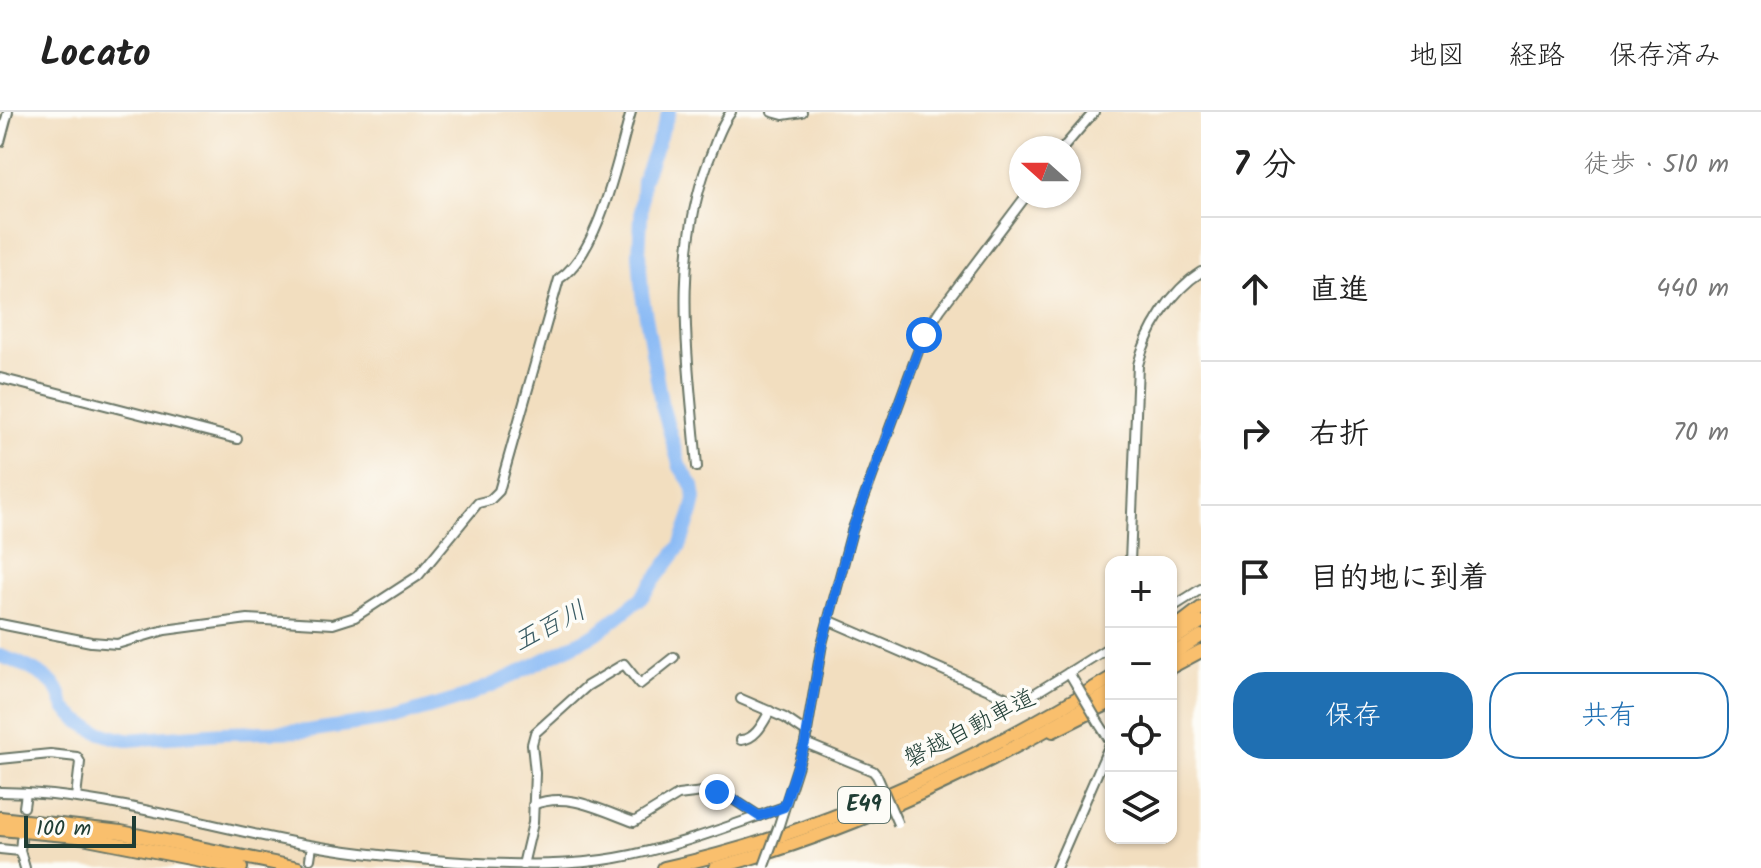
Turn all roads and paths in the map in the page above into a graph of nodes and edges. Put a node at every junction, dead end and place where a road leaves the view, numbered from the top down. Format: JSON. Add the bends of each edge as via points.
{"nodes":[{"id":1,"x":8,"y":112,"type":"edge"},
{"id":2,"x":631,"y":112,"type":"edge"},
{"id":3,"x":731,"y":112,"type":"edge"},
{"id":4,"x":772,"y":112,"type":"edge"},
{"id":5,"x":802,"y":112,"type":"edge"},
{"id":6,"x":1094,"y":112,"type":"edge"},
{"id":7,"x":1073,"y":136,"type":"edge"},
{"id":8,"x":1,"y":138,"type":"edge"},
{"id":9,"x":1017,"y":208,"type":"edge"},
{"id":10,"x":1201,"y":272,"type":"edge"},
{"id":11,"x":0,"y":378,"type":"edge"},
{"id":12,"x":237,"y":439,"type":"dead end"},
{"id":13,"x":697,"y":467,"type":"dead end"},
{"id":14,"x":1130,"y":556,"type":"edge"},
{"id":15,"x":1201,"y":589,"type":"edge"},
{"id":16,"x":1177,"y":604,"type":"edge"},
{"id":17,"x":1201,"y":608,"type":"edge"},
{"id":18,"x":828,"y":620,"type":"junction"},
{"id":19,"x":1201,"y":622,"type":"edge"},
{"id":20,"x":0,"y":624,"type":"edge"},
{"id":21,"x":1175,"y":628,"type":"edge"},
{"id":22,"x":1201,"y":636,"type":"edge"},
{"id":23,"x":1177,"y":637,"type":"edge"},
{"id":24,"x":1105,"y":650,"type":"edge"},
{"id":25,"x":1177,"y":651,"type":"edge"},
{"id":26,"x":1201,"y":651,"type":"edge"},
{"id":27,"x":674,"y":657,"type":"dead end"},
{"id":28,"x":1177,"y":664,"type":"edge"},
{"id":29,"x":1069,"y":675,"type":"junction"},
{"id":30,"x":1105,"y":680,"type":"edge"},
{"id":31,"x":1105,"y":695,"type":"edge"},
{"id":32,"x":741,"y":699,"type":"dead end"},
{"id":33,"x":1105,"y":705,"type":"edge"},
{"id":34,"x":770,"y":711,"type":"junction"},
{"id":35,"x":806,"y":738,"type":"junction"},
{"id":36,"x":741,"y":740,"type":"dead end"},
{"id":37,"x":1002,"y":751,"type":"junction"},
{"id":38,"x":0,"y":759,"type":"edge"},
{"id":39,"x":0,"y":792,"type":"edge"},
{"id":40,"x":26,"y":793,"type":"junction"},
{"id":41,"x":76,"y":797,"type":"junction"},
{"id":42,"x":533,"y":805,"type":"junction"},
{"id":43,"x":24,"y":807,"type":"dead end"},
{"id":44,"x":784,"y":807,"type":"junction"},
{"id":45,"x":759,"y":816,"type":"junction"},
{"id":46,"x":0,"y":818,"type":"edge"},
{"id":47,"x":898,"y":826,"type":"dead end"},
{"id":48,"x":0,"y":829,"type":"edge"},
{"id":49,"x":21,"y":840,"type":"dead end"},
{"id":50,"x":312,"y":846,"type":"junction"},
{"id":51,"x":0,"y":849,"type":"edge"},
{"id":52,"x":20,"y":851,"type":"junction"},
{"id":53,"x":310,"y":859,"type":"dead end"},
{"id":54,"x":523,"y":865,"type":"junction"},
{"id":55,"x":764,"y":867,"type":"edge"},
{"id":56,"x":25,"y":868,"type":"edge"},
{"id":57,"x":241,"y":868,"type":"edge"},
{"id":58,"x":298,"y":868,"type":"edge"},
{"id":59,"x":664,"y":868,"type":"edge"},
{"id":60,"x":715,"y":868,"type":"edge"},
{"id":61,"x":1056,"y":868,"type":"edge"}],
"edges":[{"from":1,"to":8,"type":"street"},
{"from":2,"to":20,"type":"street","via":[[599,222],[559,279],[499,491],[478,503],[418,576],[355,617],[333,624],[248,619],[165,630],[117,644]]},
{"from":3,"to":13,"type":"street","via":[[720,130],[689,227],[685,303]]},
{"from":4,"to":5,"type":"street"},
{"from":6,"to":7,"type":"street"},
{"from":9,"to":18,"type":"street","via":[[924,335],[852,531]]},
{"from":10,"to":14,"type":"street","via":[[1171,300],[1138,365]]},
{"from":11,"to":12,"type":"street"},
{"from":15,"to":16,"type":"street"},
{"from":17,"to":21,"type":"highway"},
{"from":18,"to":29,"type":"street","via":[[1014,701]]},
{"from":18,"to":35,"type":"street"},
{"from":19,"to":23,"type":"highway"},
{"from":22,"to":25,"type":"highway"},
{"from":24,"to":29,"type":"street"},
{"from":26,"to":28,"type":"highway"},
{"from":27,"to":42,"type":"street","via":[[640,684],[624,664],[592,682],[541,725],[532,744]]},
{"from":29,"to":61,"type":"street","bridge":true,"via":[[1111,742]]},
{"from":30,"to":59,"type":"highway","name":"磐越自動車道","number":"E49","via":[[936,773],[843,814]]},
{"from":31,"to":37,"type":"highway","name":"磐越自動車道","number":"E49"},
{"from":32,"to":34,"type":"street"},
{"from":33,"to":37,"type":"highway"},
{"from":34,"to":35,"type":"street"},
{"from":34,"to":36,"type":"street","via":[[756,733]]},
{"from":35,"to":44,"type":"street"},
{"from":35,"to":47,"type":"street","bridge":true,"via":[[873,771]]},
{"from":37,"to":60,"type":"highway","name":"磐越自動車道","number":"E49","via":[[846,824]]},
{"from":38,"to":41,"type":"street","via":[[77,757]]},
{"from":39,"to":40,"type":"street"},
{"from":40,"to":41,"type":"street"},
{"from":40,"to":43,"type":"street"},
{"from":41,"to":50,"type":"street"},
{"from":42,"to":45,"type":"street","via":[[568,799],[634,822],[678,795],[711,791]]},
{"from":42,"to":54,"type":"street"},
{"from":44,"to":45,"type":"street"},
{"from":44,"to":55,"type":"street","bridge":true},
{"from":45,"to":54,"type":"street","via":[[627,856]]},
{"from":46,"to":58,"type":"highway","via":[[121,832]]},
{"from":48,"to":57,"type":"highway","via":[[77,836]]},
{"from":49,"to":52,"type":"street"},
{"from":50,"to":53,"type":"street"},
{"from":50,"to":54,"type":"street"},
{"from":51,"to":52,"type":"street"},
{"from":52,"to":56,"type":"street"}]}
